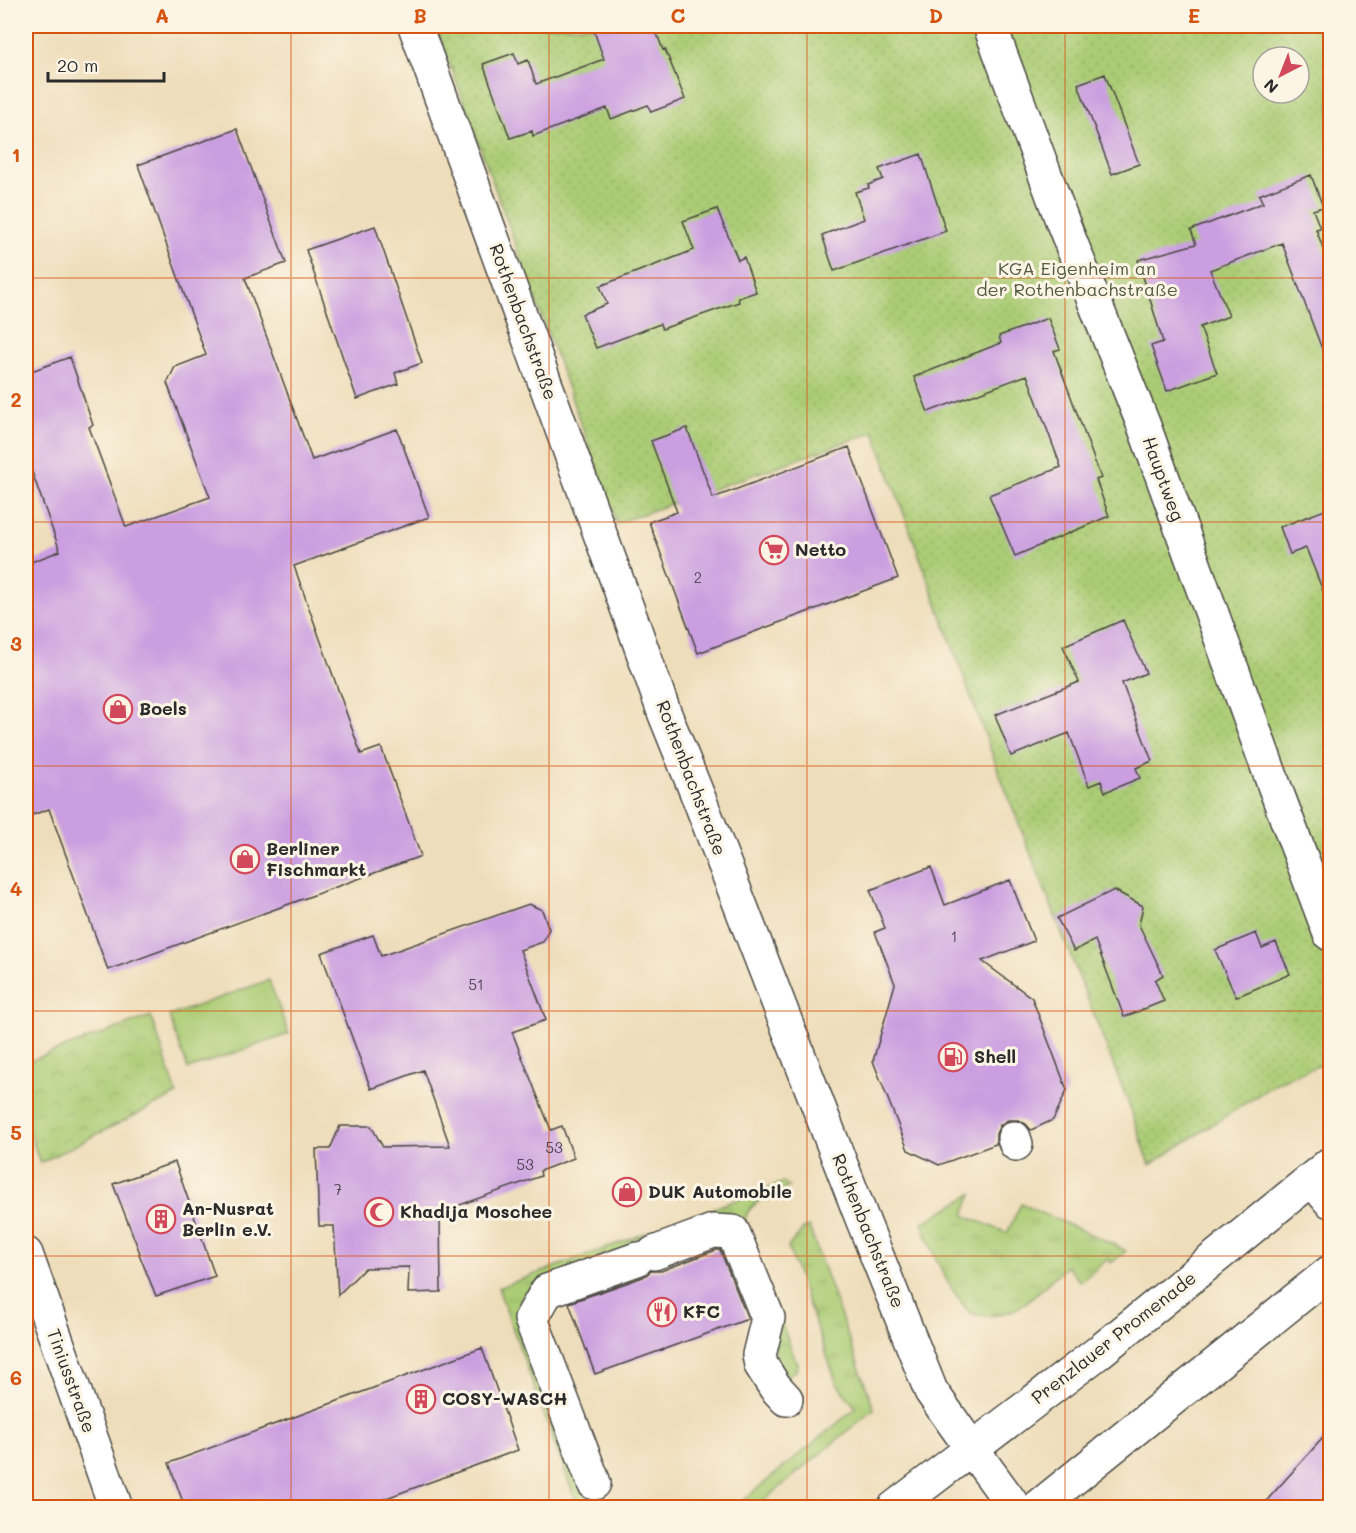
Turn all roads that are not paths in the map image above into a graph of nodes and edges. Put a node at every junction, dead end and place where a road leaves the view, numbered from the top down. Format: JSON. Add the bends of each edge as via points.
{"nodes":[{"id":1,"x":415,"y":26,"type":"edge"},
{"id":2,"x":990,"y":26,"type":"edge"},
{"id":3,"x":1330,"y":934,"type":"edge"},
{"id":4,"x":1324,"y":1181,"type":"edge"},
{"id":5,"x":26,"y":1254,"type":"edge"},
{"id":6,"x":1330,"y":1272,"type":"edge"},
{"id":7,"x":786,"y":1399,"type":"dead end"},
{"id":8,"x":972,"y":1449,"type":"junction"},
{"id":9,"x":594,"y":1483,"type":"dead end"},
{"id":10,"x":117,"y":1508,"type":"edge"},
{"id":11,"x":894,"y":1508,"type":"edge"},
{"id":12,"x":1016,"y":1508,"type":"edge"},
{"id":13,"x":1037,"y":1508,"type":"edge"}],
"edges":[{"from":1,"to":8,"type":"main road","name":"Rothenbachstraße","via":[[664,712],[861,1216],[931,1391]]},
{"from":2,"to":3,"type":"main road","name":"Hauptweg","via":[[1144,426]]},
{"from":4,"to":8,"type":"main road","name":"Prenzlauer Promenade"},
{"from":5,"to":10,"type":"main road","name":"Tiniusstraße"},
{"from":6,"to":13,"type":"main road"},
{"from":7,"to":9,"type":"main road","via":[[761,1365],[759,1355],[768,1318],[733,1232],[713,1231],[547,1291],[531,1319]]},
{"from":8,"to":11,"type":"main road","name":"Prenzlauer Promenade"},
{"from":8,"to":12,"type":"main road","name":"Rothenbachstraße"}]}
